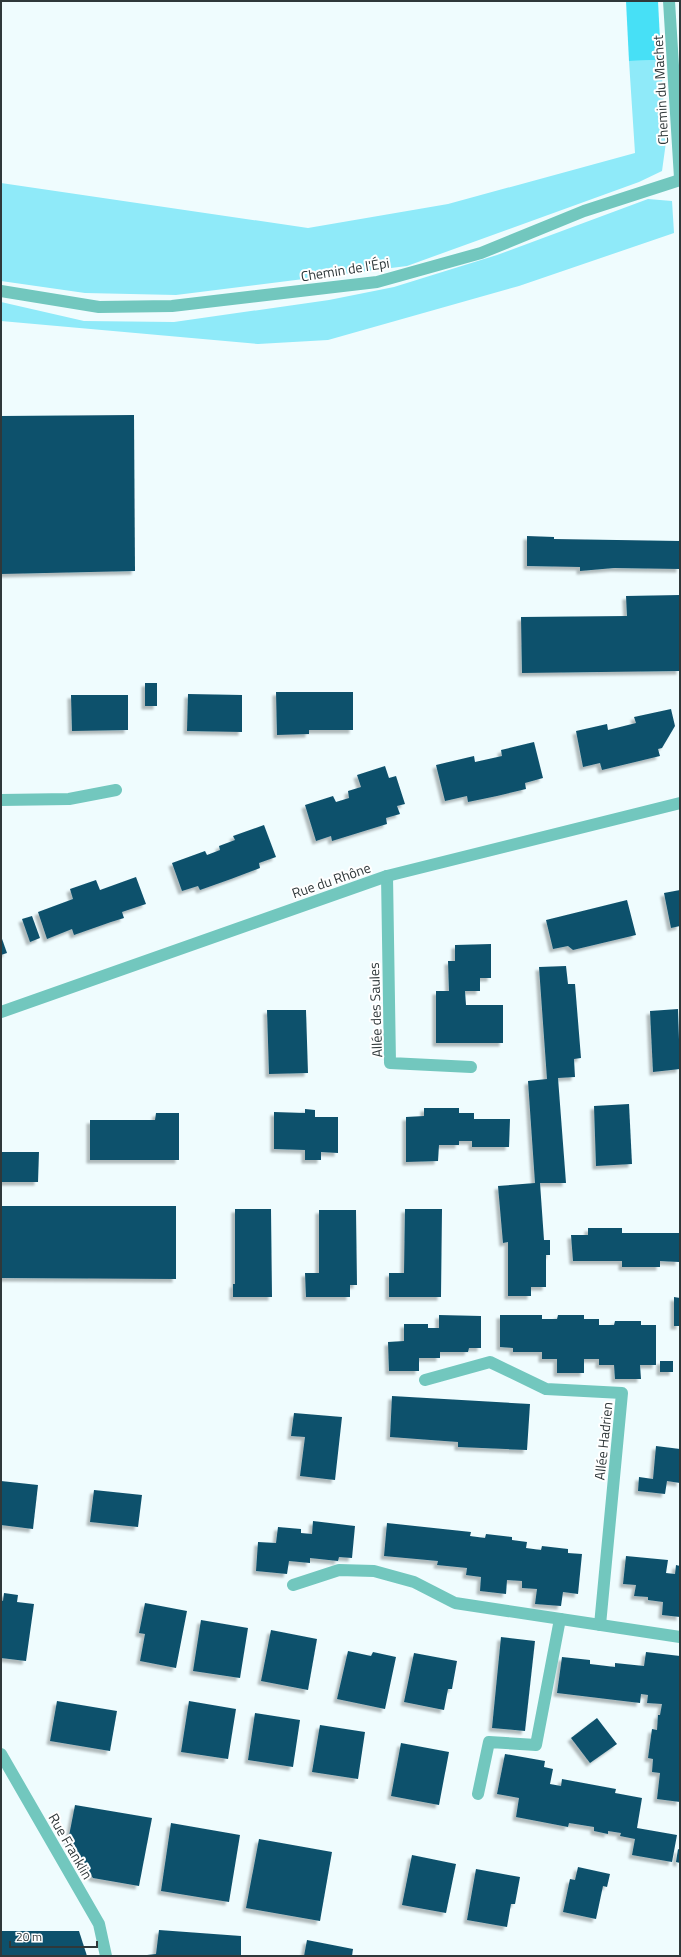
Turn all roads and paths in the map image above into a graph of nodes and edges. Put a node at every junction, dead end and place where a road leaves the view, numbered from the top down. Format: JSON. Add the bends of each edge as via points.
{"nodes":[{"id":1,"x":669,"y":1,"type":"edge"},
{"id":2,"x":680,"y":179,"type":"edge"},
{"id":3,"x":1,"y":290,"type":"edge"},
{"id":4,"x":116,"y":790,"type":"dead end"},
{"id":5,"x":1,"y":800,"type":"edge"},
{"id":6,"x":680,"y":803,"type":"edge"},
{"id":7,"x":387,"y":876,"type":"junction"},
{"id":8,"x":1,"y":1012,"type":"edge"},
{"id":9,"x":471,"y":1066,"type":"dead end"},
{"id":10,"x":425,"y":1380,"type":"dead end"},
{"id":11,"x":293,"y":1585,"type":"dead end"},
{"id":12,"x":560,"y":1619,"type":"junction"},
{"id":13,"x":600,"y":1625,"type":"junction"},
{"id":14,"x":680,"y":1636,"type":"edge"},
{"id":15,"x":1,"y":1754,"type":"edge"},
{"id":16,"x":478,"y":1794,"type":"dead end"},
{"id":17,"x":106,"y":1956,"type":"edge"}],
"edges":[{"from":1,"to":2,"type":"street","name":"Chemin du Machet"},
{"from":2,"to":3,"type":"street","name":"Chemin de l'Épi","via":[[584,211],[481,253],[377,282],[172,306],[99,307]]},
{"from":4,"to":5,"type":"street","via":[[69,799]]},
{"from":6,"to":7,"type":"street","name":"Rue du Rhône"},
{"from":7,"to":8,"type":"street","name":"Rue du Rhône"},
{"from":7,"to":9,"type":"street","name":"Allée des Saules","via":[[390,1063]]},
{"from":10,"to":13,"type":"street","name":"Allée Hadrien","via":[[490,1362],[546,1389],[622,1393]]},
{"from":11,"to":12,"type":"street","via":[[339,1570],[374,1571],[414,1582],[455,1603]]},
{"from":12,"to":13,"type":"street"},
{"from":12,"to":16,"type":"street","via":[[536,1745],[489,1742]]},
{"from":13,"to":14,"type":"street"},
{"from":15,"to":17,"type":"street","name":"Rue Franklin","via":[[99,1924]]}]}
